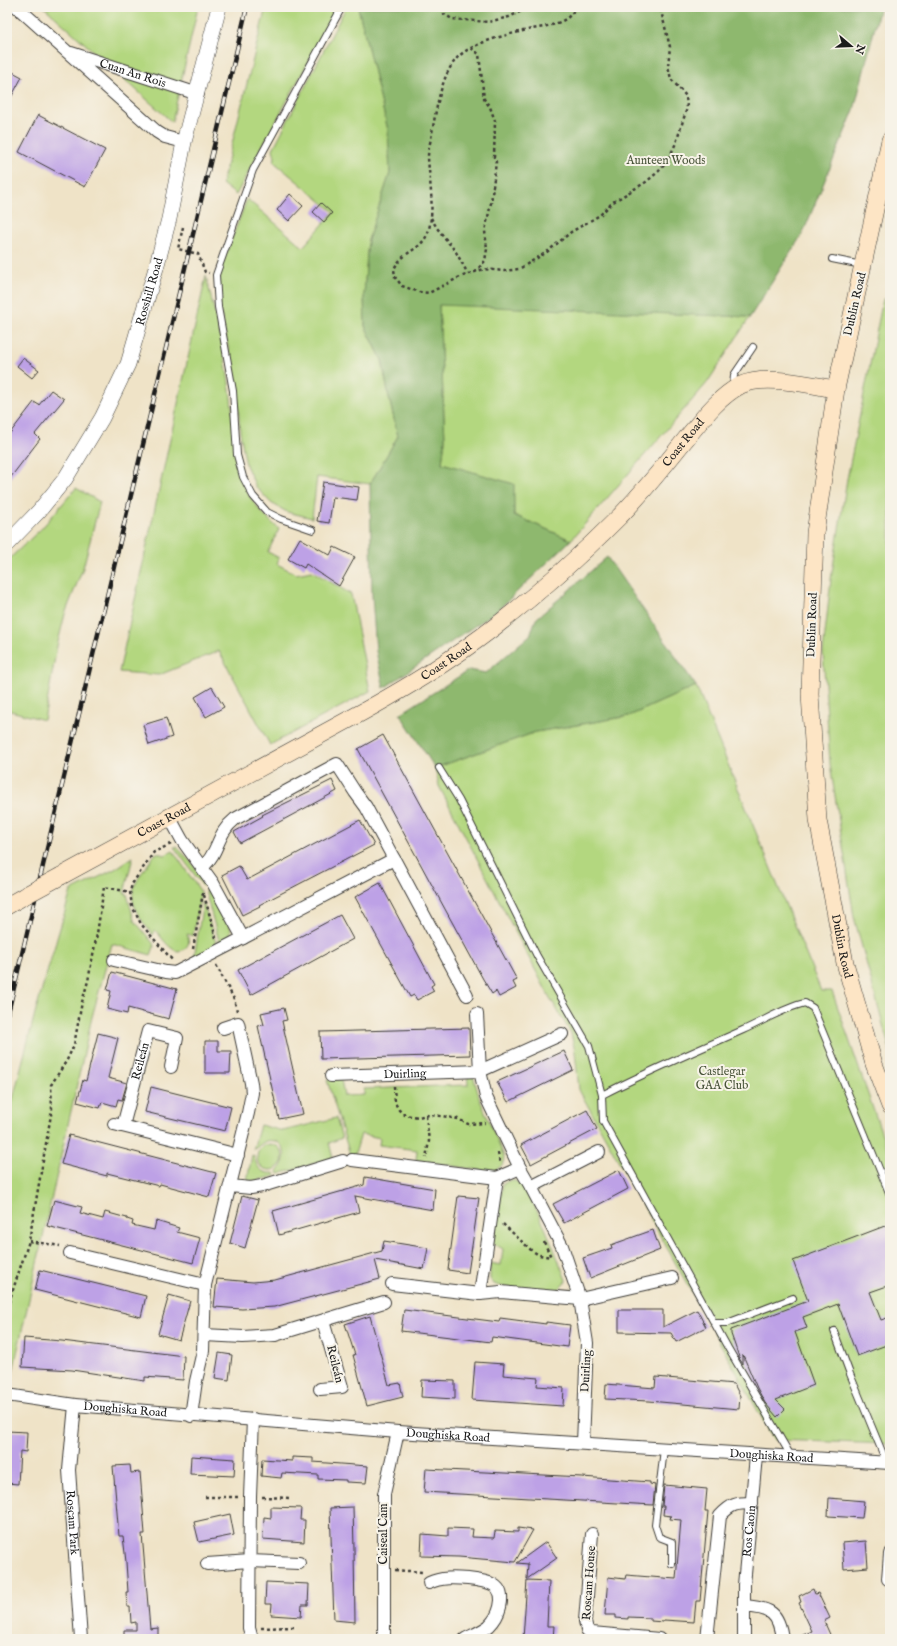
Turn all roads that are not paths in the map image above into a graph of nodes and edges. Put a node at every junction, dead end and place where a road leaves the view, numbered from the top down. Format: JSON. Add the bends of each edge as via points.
{"nodes":[{"id":1,"x":17,"y":7,"type":"edge"},
{"id":2,"x":219,"y":7,"type":"edge"},
{"id":3,"x":342,"y":7,"type":"edge"},
{"id":4,"x":29,"y":12,"type":"edge"},
{"id":5,"x":67,"y":52,"type":"junction"},
{"id":6,"x":198,"y":94,"type":"junction"},
{"id":7,"x":890,"y":140,"type":"edge"},
{"id":8,"x":184,"y":142,"type":"junction"},
{"id":9,"x":832,"y":259,"type":"dead end"},
{"id":10,"x":863,"y":266,"type":"junction"},
{"id":11,"x":753,"y":347,"type":"dead end"},
{"id":12,"x":836,"y":389,"type":"junction"},
{"id":13,"x":733,"y":390,"type":"junction"},
{"id":14,"x":313,"y":530,"type":"dead end"},
{"id":15,"x":7,"y":544,"type":"edge"},
{"id":16,"x":439,"y":768,"type":"dead end"},
{"id":17,"x":170,"y":818,"type":"junction"},
{"id":18,"x":394,"y":859,"type":"junction"},
{"id":19,"x":203,"y":867,"type":"junction"},
{"id":20,"x":7,"y":906,"type":"edge"},
{"id":21,"x":243,"y":938,"type":"junction"},
{"id":22,"x":114,"y":960,"type":"dead end"},
{"id":23,"x":467,"y":995,"type":"dead end"},
{"id":24,"x":477,"y":1014,"type":"dead end"},
{"id":25,"x":223,"y":1028,"type":"dead end"},
{"id":26,"x":562,"y":1034,"type":"dead end"},
{"id":27,"x":171,"y":1067,"type":"dead end"},
{"id":28,"x":480,"y":1071,"type":"junction"},
{"id":29,"x":331,"y":1076,"type":"dead end"},
{"id":30,"x":602,"y":1095,"type":"junction"},
{"id":31,"x":890,"y":1106,"type":"edge"},
{"id":32,"x":599,"y":1152,"type":"dead end"},
{"id":33,"x":238,"y":1155,"type":"junction"},
{"id":34,"x":520,"y":1168,"type":"junction"},
{"id":35,"x":500,"y":1176,"type":"junction"},
{"id":36,"x":230,"y":1186,"type":"junction"},
{"id":37,"x":531,"y":1187,"type":"junction"},
{"id":38,"x":890,"y":1195,"type":"edge"},
{"id":39,"x":70,"y":1253,"type":"road end"},
{"id":40,"x":672,"y":1278,"type":"dead end"},
{"id":41,"x":392,"y":1284,"type":"dead end"},
{"id":42,"x":206,"y":1285,"type":"junction"},
{"id":43,"x":480,"y":1294,"type":"junction"},
{"id":44,"x":793,"y":1298,"type":"dead end"},
{"id":45,"x":580,"y":1299,"type":"junction"},
{"id":46,"x":384,"y":1302,"type":"dead end"},
{"id":47,"x":323,"y":1321,"type":"junction"},
{"id":48,"x":714,"y":1323,"type":"junction"},
{"id":49,"x":834,"y":1331,"type":"dead end"},
{"id":50,"x":204,"y":1335,"type":"junction"},
{"id":51,"x":320,"y":1389,"type":"dead end"},
{"id":52,"x":7,"y":1395,"type":"edge"},
{"id":53,"x":75,"y":1405,"type":"junction"},
{"id":54,"x":191,"y":1416,"type":"junction"},
{"id":55,"x":253,"y":1419,"type":"junction"},
{"id":56,"x":398,"y":1432,"type":"junction"},
{"id":57,"x":583,"y":1443,"type":"junction"},
{"id":58,"x":664,"y":1449,"type":"junction"},
{"id":59,"x":756,"y":1456,"type":"junction"},
{"id":60,"x":792,"y":1458,"type":"junction"},
{"id":61,"x":887,"y":1463,"type":"edge"},
{"id":62,"x":752,"y":1503,"type":"junction"},
{"id":63,"x":592,"y":1534,"type":"dead end"},
{"id":64,"x":890,"y":1554,"type":"edge"},
{"id":65,"x":250,"y":1561,"type":"junction"},
{"id":66,"x":299,"y":1563,"type":"dead end"},
{"id":67,"x":207,"y":1564,"type":"dead end"},
{"id":68,"x":672,"y":1564,"type":"dead end"},
{"id":69,"x":888,"y":1579,"type":"dead end"},
{"id":70,"x":429,"y":1583,"type":"road end"},
{"id":71,"x":744,"y":1606,"type":"junction"},
{"id":72,"x":250,"y":1633,"type":"edge"},
{"id":73,"x":81,"y":1639,"type":"edge"},
{"id":74,"x":384,"y":1639,"type":"edge"},
{"id":75,"x":465,"y":1639,"type":"edge"},
{"id":76,"x":659,"y":1639,"type":"edge"},
{"id":77,"x":707,"y":1639,"type":"edge"},
{"id":78,"x":744,"y":1639,"type":"edge"},
{"id":79,"x":782,"y":1639,"type":"edge"}],
"edges":[{"from":1,"to":4,"type":"street"},
{"from":2,"to":6,"type":"street","name":"Rosshill Road"},
{"from":3,"to":14,"type":"lane","via":[[253,170],[216,275],[218,307],[233,391],[237,455],[243,477],[253,496],[267,512],[281,520]]},
{"from":4,"to":5,"type":"street"},
{"from":5,"to":6,"type":"street","name":"Cuan An Rois"},
{"from":5,"to":8,"type":"street","via":[[157,132]]},
{"from":6,"to":8,"type":"street","name":"Rosshill Road"},
{"from":7,"to":10,"type":"main road","name":"Dublin Road"},
{"from":8,"to":15,"type":"street","name":"Rosshill Road","via":[[168,219],[139,329],[115,394],[65,479]]},
{"from":9,"to":10,"type":"lane"},
{"from":10,"to":12,"type":"main road","name":"Dublin Road"},
{"from":11,"to":13,"type":"lane","via":[[734,375]]},
{"from":12,"to":13,"type":"main road","name":"Coast Road","via":[[768,380],[742,385]]},
{"from":12,"to":31,"type":"main road","name":"Dublin Road","via":[[815,533],[810,694],[818,820],[845,963],[874,1064]]},
{"from":13,"to":17,"type":"main road","name":"Coast Road","via":[[710,411],[621,515],[544,586],[500,621],[445,662],[390,697]]},
{"from":16,"to":30,"type":"lane","via":[[459,800],[537,956],[589,1046]]},
{"from":17,"to":19,"type":"street","via":[[182,840]]},
{"from":17,"to":20,"type":"main road","name":"Coast Road","bridge":true},
{"from":18,"to":19,"type":"street","via":[[366,807],[337,764],[228,824],[214,855]]},
{"from":18,"to":21,"type":"street"},
{"from":18,"to":23,"type":"street"},
{"from":19,"to":21,"type":"street"},
{"from":21,"to":22,"type":"street","via":[[175,973]]},
{"from":24,"to":28,"type":"street","name":"Duirling"},
{"from":25,"to":33,"type":"street","via":[[238,1023],[252,1093]]},
{"from":26,"to":28,"type":"street","name":"Duirling"},
{"from":27,"to":33,"type":"street","name":"Reileán","via":[[177,1038],[148,1031],[119,1125]]},
{"from":28,"to":29,"type":"street","name":"Duirling"},
{"from":28,"to":34,"type":"street","name":"Duirling","via":[[486,1097]]},
{"from":30,"to":38,"type":"lane","via":[[637,1076],[792,1006],[804,1003],[813,1008]]},
{"from":30,"to":48,"type":"lane","via":[[603,1121]]},
{"from":32,"to":37,"type":"street"},
{"from":33,"to":36,"type":"street"},
{"from":34,"to":35,"type":"street"},
{"from":34,"to":37,"type":"street","name":"Duirling"},
{"from":35,"to":36,"type":"street","via":[[348,1160],[262,1186]]},
{"from":35,"to":43,"type":"street"},
{"from":36,"to":42,"type":"street"},
{"from":37,"to":45,"type":"street","name":"Duirling","via":[[562,1246]]},
{"from":39,"to":42,"type":"street"},
{"from":40,"to":45,"type":"street"},
{"from":41,"to":43,"type":"street"},
{"from":42,"to":50,"type":"street"},
{"from":43,"to":45,"type":"street","via":[[500,1292]]},
{"from":44,"to":48,"type":"lane","via":[[727,1323]]},
{"from":45,"to":57,"type":"street","name":"Duirling","via":[[587,1342]]},
{"from":46,"to":47,"type":"street"},
{"from":47,"to":50,"type":"street","via":[[275,1335]]},
{"from":47,"to":51,"type":"street","name":"Reileán","via":[[342,1387]]},
{"from":48,"to":60,"type":"lane"},
{"from":49,"to":61,"type":"lane"},
{"from":50,"to":54,"type":"street"},
{"from":52,"to":53,"type":"street","name":"Doughiska Road"},
{"from":53,"to":54,"type":"street","name":"Doughiska Road"},
{"from":53,"to":73,"type":"street","name":"Roscam Park","via":[[69,1470]]},
{"from":54,"to":55,"type":"street","name":"Doughiska Road"},
{"from":55,"to":56,"type":"street","name":"Doughiska Road"},
{"from":55,"to":65,"type":"street"},
{"from":56,"to":57,"type":"street","name":"Doughiska Road"},
{"from":56,"to":74,"type":"street","name":"Caiseal Cam","via":[[384,1494]]},
{"from":57,"to":58,"type":"street","name":"Doughiska Road"},
{"from":58,"to":59,"type":"street","name":"Doughiska Road"},
{"from":58,"to":68,"type":"lane","via":[[655,1525],[659,1537],[672,1542]]},
{"from":59,"to":60,"type":"street","name":"Doughiska Road"},
{"from":59,"to":62,"type":"street","name":"Ros Caoin"},
{"from":60,"to":61,"type":"street","name":"Doughiska Road"},
{"from":62,"to":71,"type":"street","name":"Ros Caoin"},
{"from":62,"to":77,"type":"street","via":[[738,1503],[729,1507],[720,1516]]},
{"from":63,"to":76,"type":"street","name":"Roscam House","via":[[585,1621],[587,1630],[592,1633]]},
{"from":64,"to":69,"type":"street"},
{"from":65,"to":66,"type":"street"},
{"from":65,"to":67,"type":"street"},
{"from":65,"to":72,"type":"street"},
{"from":70,"to":75,"type":"street","via":[[437,1579],[458,1578],[488,1581],[497,1588],[502,1599],[497,1617],[489,1626]]},
{"from":71,"to":78,"type":"street","name":"Ros Caoin"},
{"from":71,"to":79,"type":"street","via":[[766,1608],[773,1614],[779,1622]]}]}
